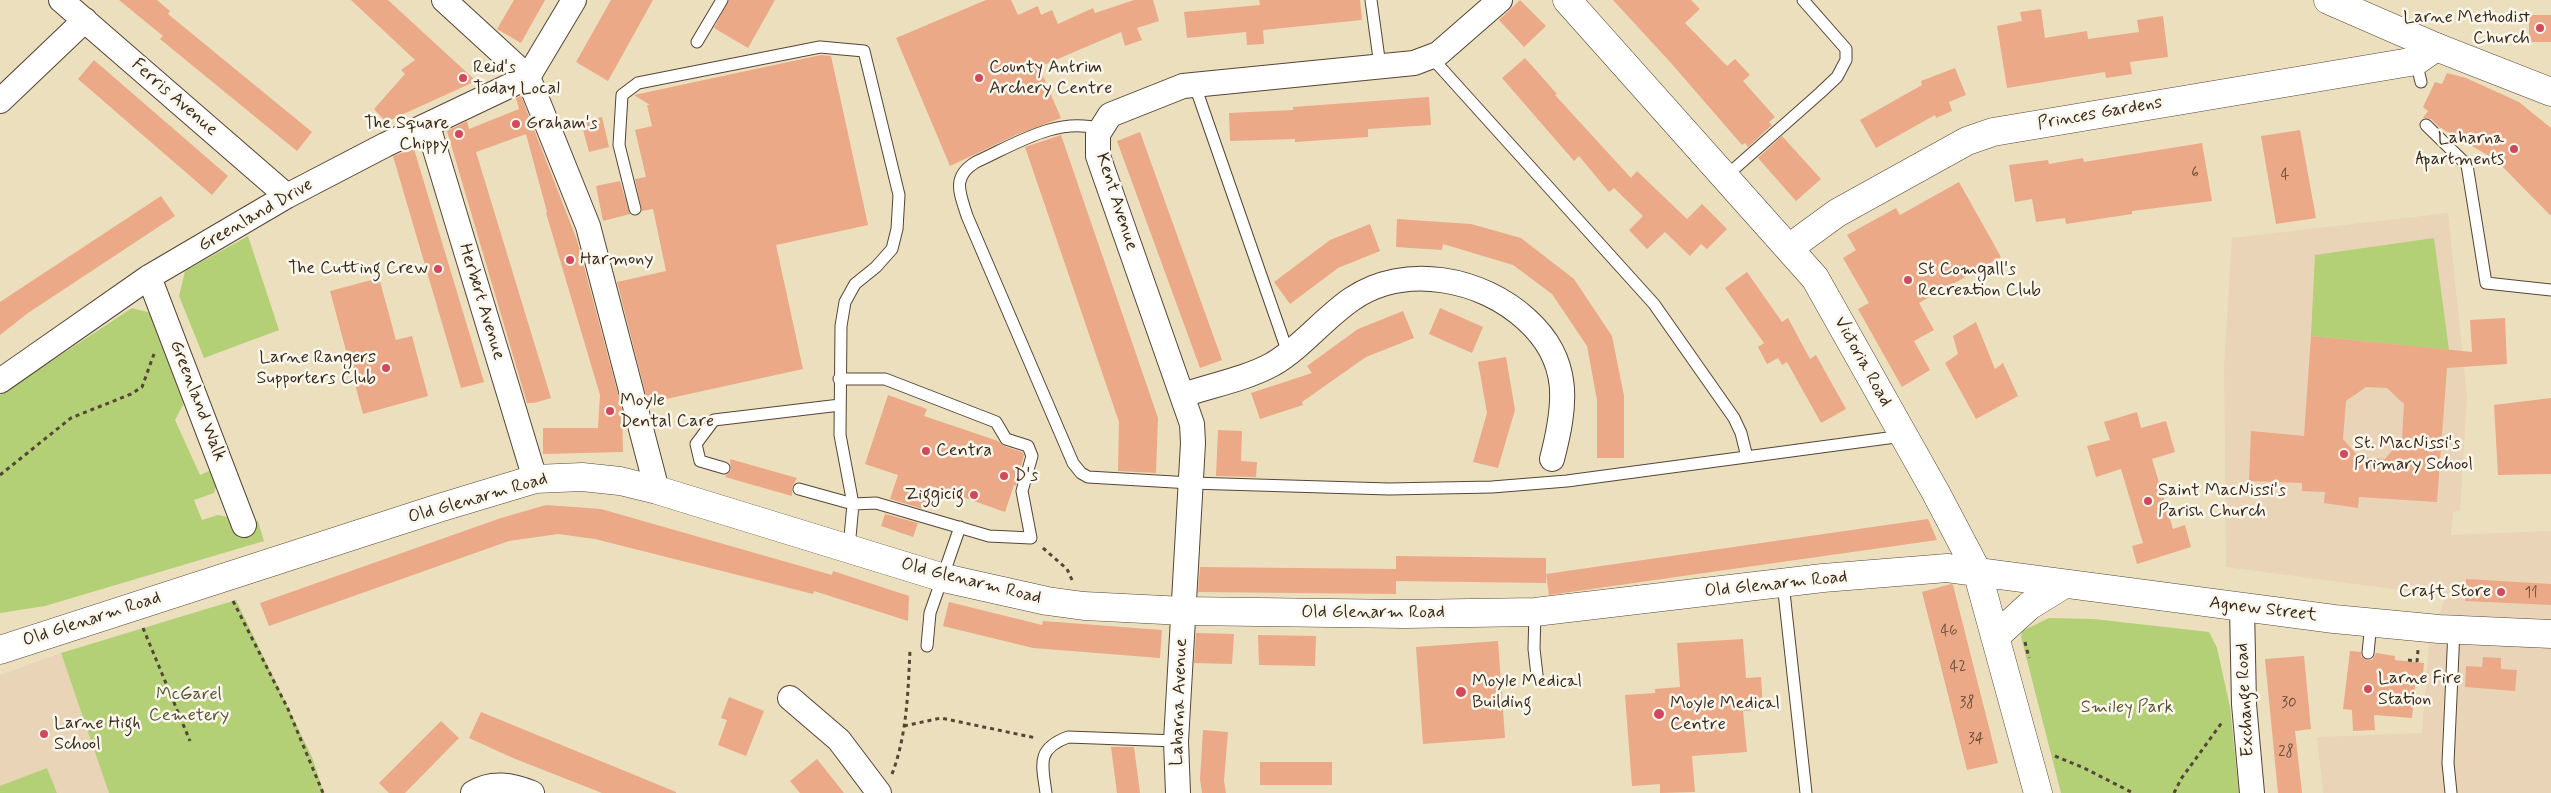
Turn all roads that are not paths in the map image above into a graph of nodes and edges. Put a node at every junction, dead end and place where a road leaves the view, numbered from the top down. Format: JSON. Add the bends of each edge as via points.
{"nodes":[{"id":1,"x":62,"y":0,"type":"edge"},
{"id":2,"x":444,"y":0,"type":"edge"},
{"id":3,"x":574,"y":0,"type":"edge"},
{"id":4,"x":722,"y":0,"type":"edge"},
{"id":5,"x":1371,"y":0,"type":"edge"},
{"id":6,"x":1500,"y":0,"type":"edge"},
{"id":7,"x":1567,"y":0,"type":"edge"},
{"id":8,"x":1802,"y":0,"type":"edge"},
{"id":9,"x":2328,"y":0,"type":"edge"},
{"id":10,"x":85,"y":20,"type":"junction"},
{"id":11,"x":697,"y":42,"type":"dead end"},
{"id":12,"x":1432,"y":58,"type":"junction"},
{"id":13,"x":2425,"y":64,"type":"junction"},
{"id":14,"x":1380,"y":66,"type":"junction"},
{"id":15,"x":528,"y":77,"type":"junction"},
{"id":16,"x":1194,"y":83,"type":"junction"},
{"id":17,"x":2548,"y":94,"type":"edge"},
{"id":18,"x":0,"y":101,"type":"edge"},
{"id":19,"x":2426,"y":125,"type":"dead end"},
{"id":20,"x":428,"y":126,"type":"junction"},
{"id":21,"x":1100,"y":129,"type":"junction"},
{"id":22,"x":1725,"y":177,"type":"junction"},
{"id":23,"x":286,"y":196,"type":"junction"},
{"id":24,"x":635,"y":209,"type":"dead end"},
{"id":25,"x":1789,"y":248,"type":"junction"},
{"id":26,"x":149,"y":277,"type":"junction"},
{"id":27,"x":2551,"y":290,"type":"edge"},
{"id":28,"x":1288,"y":353,"type":"junction"},
{"id":29,"x":839,"y":379,"type":"junction"},
{"id":30,"x":0,"y":381,"type":"edge"},
{"id":31,"x":1183,"y":395,"type":"junction"},
{"id":32,"x":840,"y":405,"type":"junction"},
{"id":33,"x":1904,"y":436,"type":"junction"},
{"id":34,"x":1747,"y":457,"type":"junction"},
{"id":35,"x":1552,"y":459,"type":"dead end"},
{"id":36,"x":724,"y":468,"type":"dead end"},
{"id":37,"x":534,"y":479,"type":"junction"},
{"id":38,"x":1191,"y":483,"type":"junction"},
{"id":39,"x":799,"y":489,"type":"dead end"},
{"id":40,"x":657,"y":490,"type":"junction"},
{"id":41,"x":853,"y":504,"type":"junction"},
{"id":42,"x":244,"y":524,"type":"dead end"},
{"id":43,"x":960,"y":527,"type":"junction"},
{"id":44,"x":848,"y":548,"type":"junction"},
{"id":45,"x":1977,"y":571,"type":"junction"},
{"id":46,"x":944,"y":578,"type":"junction"},
{"id":47,"x":1783,"y":583,"type":"junction"},
{"id":48,"x":2063,"y":585,"type":"junction"},
{"id":49,"x":2242,"y":608,"type":"junction"},
{"id":50,"x":1184,"y":611,"type":"junction"},
{"id":51,"x":1535,"y":612,"type":"junction"},
{"id":52,"x":2371,"y":623,"type":"junction"},
{"id":53,"x":2454,"y":630,"type":"junction"},
{"id":54,"x":2551,"y":634,"type":"edge"},
{"id":55,"x":1995,"y":637,"type":"junction"},
{"id":56,"x":927,"y":646,"type":"dead end"},
{"id":57,"x":0,"y":650,"type":"edge"},
{"id":58,"x":2368,"y":653,"type":"dead end"},
{"id":59,"x":1536,"y":674,"type":"dead end"},
{"id":60,"x":790,"y":698,"type":"dead end"},
{"id":61,"x":1176,"y":741,"type":"junction"},
{"id":62,"x":886,"y":784,"type":"edge"},
{"id":63,"x":473,"y":793,"type":"edge"},
{"id":64,"x":532,"y":793,"type":"edge"},
{"id":65,"x":1046,"y":793,"type":"edge"},
{"id":66,"x":1178,"y":793,"type":"edge"},
{"id":67,"x":1806,"y":793,"type":"edge"},
{"id":68,"x":2038,"y":793,"type":"edge"},
{"id":69,"x":2252,"y":793,"type":"edge"},
{"id":70,"x":2451,"y":793,"type":"edge"}],
"edges":[{"from":1,"to":10,"type":"street","name":"Ferris Avenue"},
{"from":2,"to":15,"type":"street"},
{"from":3,"to":15,"type":"street"},
{"from":4,"to":11,"type":"lane"},
{"from":5,"to":14,"type":"lane"},
{"from":6,"to":12,"type":"street"},
{"from":7,"to":22,"type":"street","name":"Victoria Road"},
{"from":8,"to":22,"type":"lane","via":[[1846,48],[1846,60],[1837,77],[1826,88]]},
{"from":9,"to":13,"type":"street"},
{"from":10,"to":18,"type":"street"},
{"from":10,"to":23,"type":"street","name":"Ferris Avenue"},
{"from":12,"to":14,"type":"street","name":"Kent Avenue"},
{"from":12,"to":34,"type":"lane","via":[[1654,304],[1734,418]]},
{"from":13,"to":17,"type":"street"},
{"from":13,"to":25,"type":"street","name":"Princes Gardens","via":[[1993,132],[1967,141],[1837,213]]},
{"from":14,"to":16,"type":"street","name":"Kent Avenue"},
{"from":15,"to":20,"type":"street","name":"Greenland Drive"},
{"from":15,"to":40,"type":"street","via":[[588,226]]},
{"from":16,"to":21,"type":"street","name":"Kent Avenue","via":[[1114,112]]},
{"from":16,"to":28,"type":"lane"},
{"from":19,"to":27,"type":"lane","via":[[2467,165],[2486,283]]},
{"from":20,"to":23,"type":"street","name":"Greenland Drive"},
{"from":20,"to":37,"type":"street","name":"Herbert Avenue"},
{"from":21,"to":31,"type":"street","name":"Kent Avenue","via":[[1097,144],[1100,162]]},
{"from":21,"to":38,"type":"lane","via":[[1062,125],[976,162],[961,175],[961,196],[1069,454],[1081,473],[1088,477]]},
{"from":22,"to":25,"type":"street","name":"Victoria Road"},
{"from":23,"to":26,"type":"street","name":"Greenland Drive"},
{"from":24,"to":29,"type":"lane","via":[[619,145],[622,95],[638,83],[820,47],[864,51],[899,195],[897,229],[892,249],[876,268],[855,284],[845,302]]},
{"from":25,"to":33,"type":"street","name":"Victoria Road","via":[[1814,278]]},
{"from":26,"to":30,"type":"street","name":"Greenland Drive"},
{"from":26,"to":42,"type":"street","name":"Greenland Walk"},
{"from":28,"to":31,"type":"street","via":[[1260,370]]},
{"from":28,"to":35,"type":"street","via":[[1352,299],[1394,282],[1437,279],[1483,291],[1507,304],[1529,322],[1546,340],[1557,363],[1563,388]]},
{"from":29,"to":32,"type":"lane"},
{"from":29,"to":43,"type":"lane","via":[[885,379],[996,422],[1006,439],[1028,446],[1032,456],[1022,491],[1031,538],[989,536]]},
{"from":31,"to":38,"type":"street","name":"Kent Avenue","via":[[1192,424]]},
{"from":32,"to":36,"type":"lane","via":[[714,420],[696,444],[700,461]]},
{"from":32,"to":41,"type":"lane","via":[[840,435]]},
{"from":33,"to":34,"type":"lane"},
{"from":33,"to":45,"type":"street","name":"Victoria Road"},
{"from":34,"to":38,"type":"lane","via":[[1567,481],[1492,487]]},
{"from":37,"to":40,"type":"street","name":"Old Glenarm Road","via":[[582,477],[620,481]]},
{"from":37,"to":57,"type":"street","name":"Old Glenarm Road"},
{"from":38,"to":50,"type":"street","name":"Kent Avenue"},
{"from":39,"to":41,"type":"lane"},
{"from":40,"to":44,"type":"street","name":"Old Glenarm Road"},
{"from":41,"to":43,"type":"lane","via":[[876,503]]},
{"from":41,"to":44,"type":"lane"},
{"from":43,"to":46,"type":"lane"},
{"from":44,"to":46,"type":"street","name":"Old Glenarm Road"},
{"from":45,"to":47,"type":"street","name":"Old Glenarm Road","via":[[1947,568]]},
{"from":45,"to":48,"type":"street","name":"Agnew Street"},
{"from":45,"to":55,"type":"street","name":"Victoria Road"},
{"from":46,"to":50,"type":"street","name":"Old Glenarm Road","via":[[1038,600],[1084,606]]},
{"from":46,"to":56,"type":"lane","via":[[930,613]]},
{"from":47,"to":51,"type":"street","name":"Old Glenarm Road"},
{"from":47,"to":67,"type":"lane"},
{"from":48,"to":49,"type":"street","name":"Agnew Street"},
{"from":48,"to":55,"type":"street","via":[[2029,606]]},
{"from":49,"to":52,"type":"street","name":"Agnew Street"},
{"from":49,"to":69,"type":"street","name":"Exchange Road","via":[[2244,704]]},
{"from":50,"to":51,"type":"street","name":"Old Glenarm Road"},
{"from":50,"to":61,"type":"street","name":"Laharna Avenue"},
{"from":51,"to":59,"type":"lane"},
{"from":52,"to":53,"type":"street","name":"Agnew Street"},
{"from":52,"to":58,"type":"lane"},
{"from":53,"to":54,"type":"street","name":"Agnew Street"},
{"from":53,"to":70,"type":"lane","via":[[2448,753]]},
{"from":55,"to":68,"type":"street","name":"Victoria Road"},
{"from":60,"to":62,"type":"street","via":[[815,717]]},
{"from":61,"to":65,"type":"lane","via":[[1068,737],[1053,743],[1044,752],[1042,766]]},
{"from":61,"to":66,"type":"street","name":"Laharna Avenue"},
{"from":63,"to":64,"type":"street","via":[[500,785]]}]}
